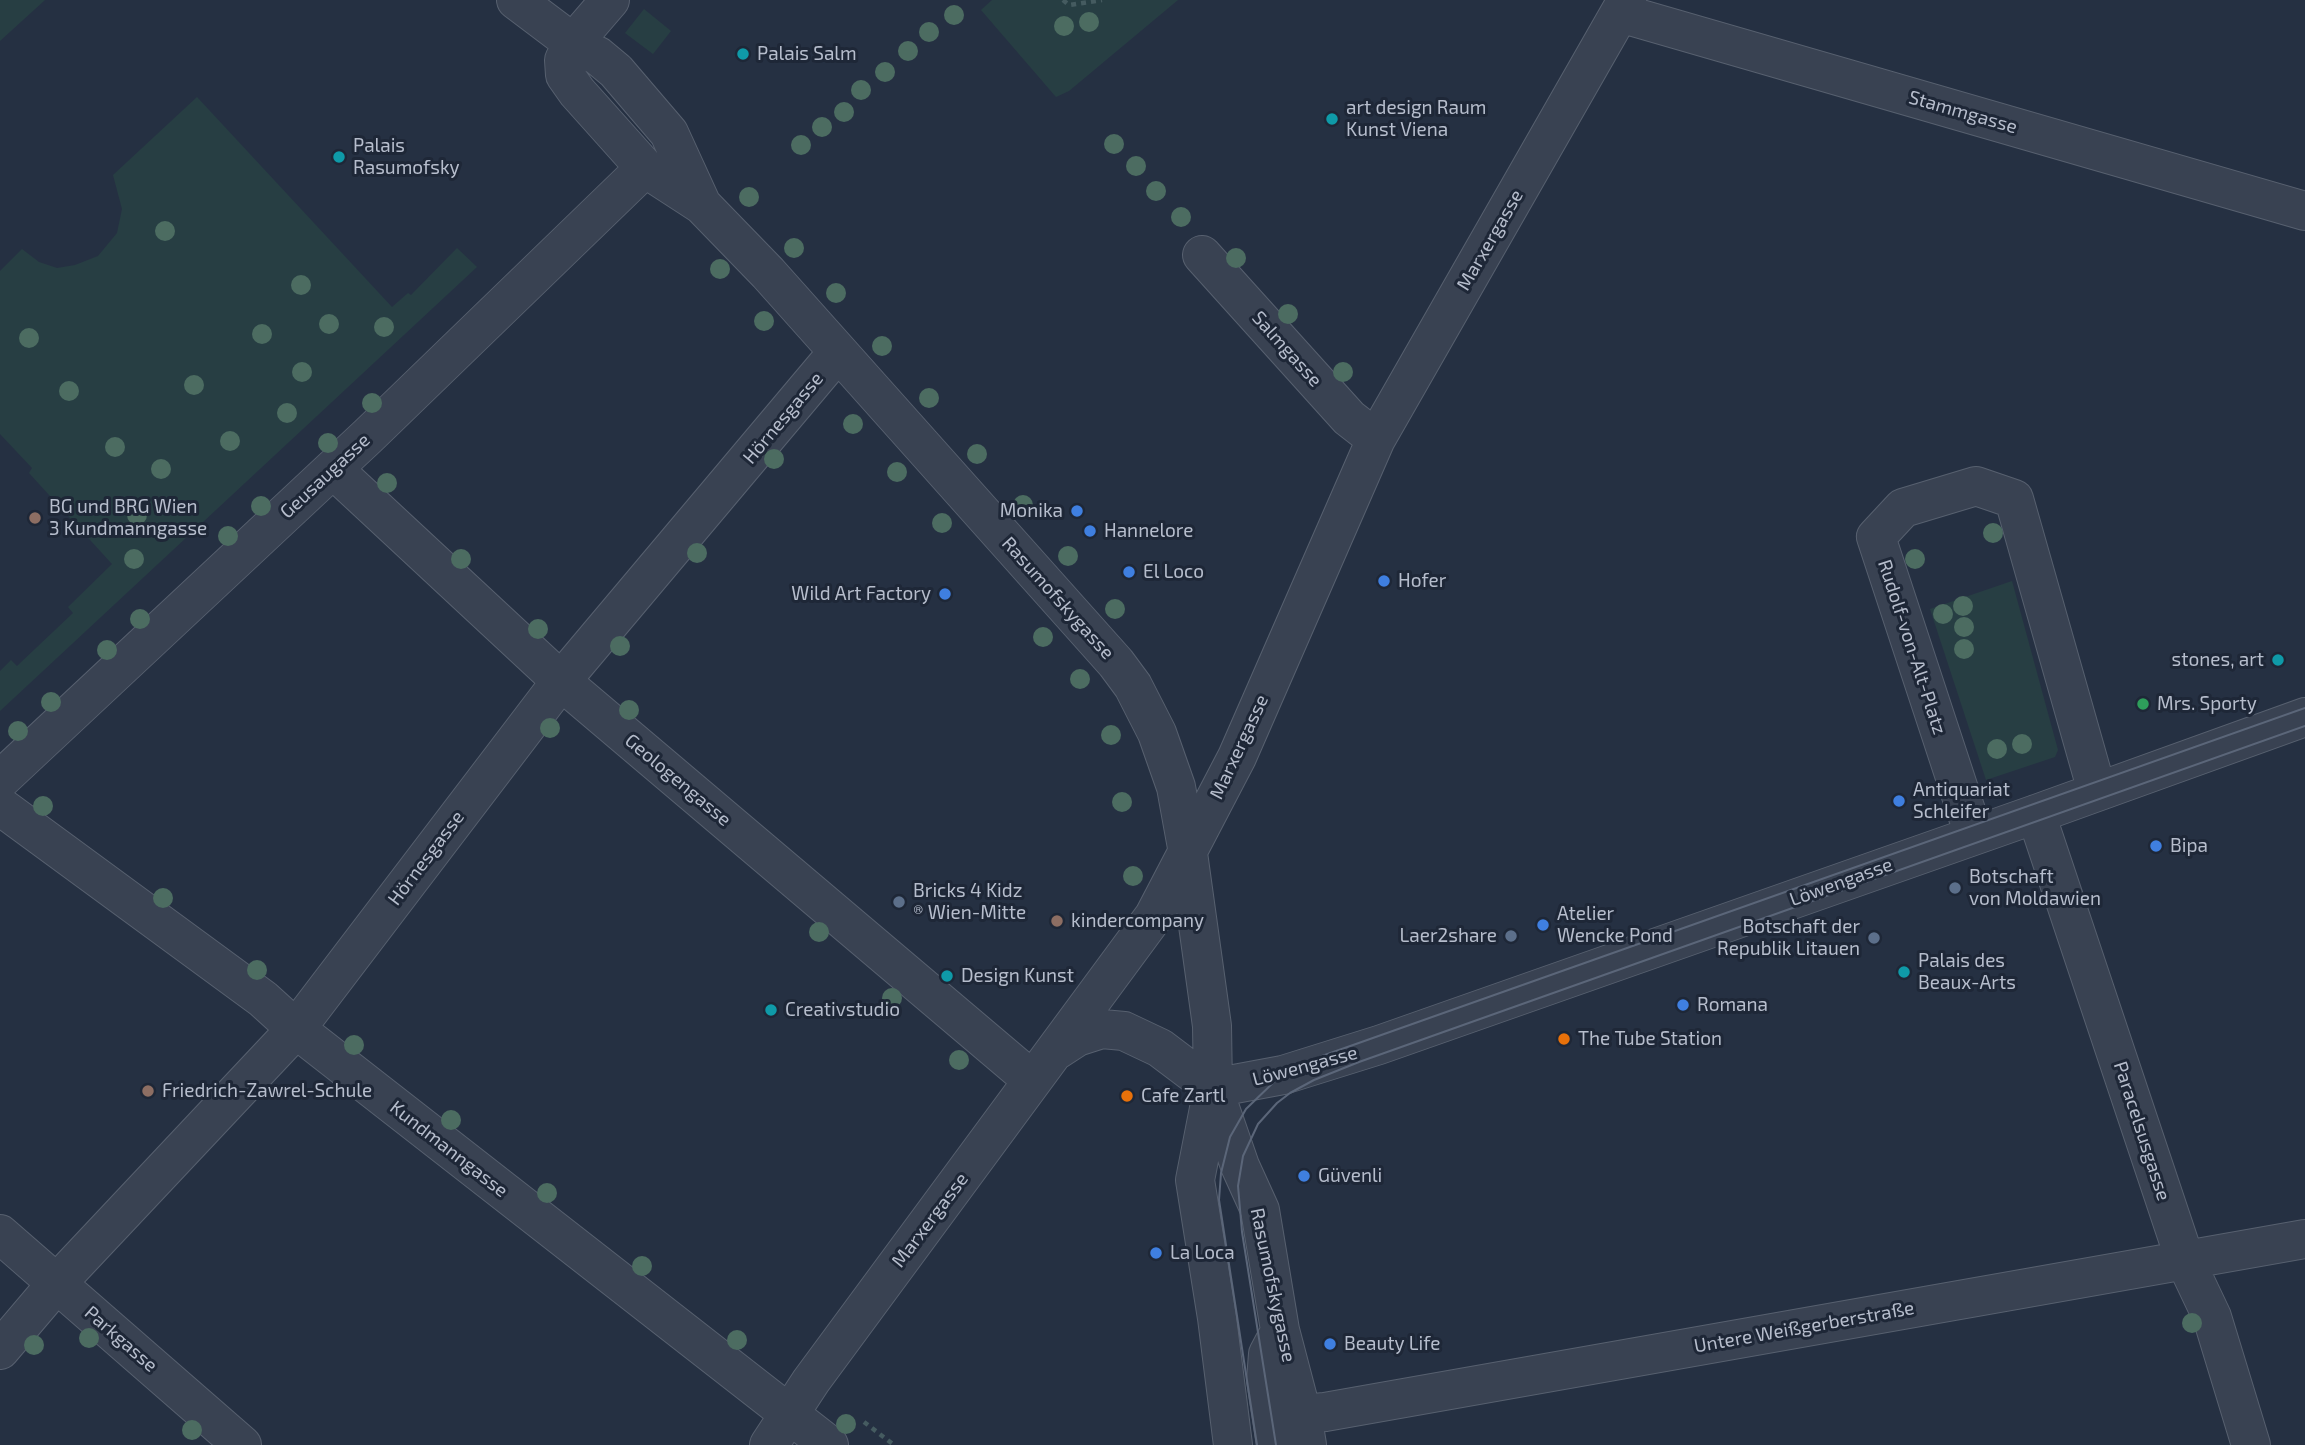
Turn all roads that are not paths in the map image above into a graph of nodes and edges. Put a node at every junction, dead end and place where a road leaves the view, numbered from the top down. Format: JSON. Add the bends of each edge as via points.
{"nodes":[{"id":1,"x":516,"y":0,"type":"edge"},
{"id":2,"x":610,"y":0,"type":"edge"},
{"id":3,"x":1624,"y":7,"type":"edge"},
{"id":4,"x":573,"y":43,"type":"junction"},
{"id":5,"x":645,"y":168,"type":"junction"},
{"id":6,"x":702,"y":205,"type":"junction"},
{"id":7,"x":2305,"y":211,"type":"edge"},
{"id":8,"x":1202,"y":255,"type":"dead end"},
{"id":9,"x":837,"y":353,"type":"junction"},
{"id":10,"x":1376,"y":439,"type":"junction"},
{"id":11,"x":333,"y":469,"type":"junction"},
{"id":12,"x":561,"y":681,"type":"junction"},
{"id":13,"x":2305,"y":717,"type":"edge"},
{"id":14,"x":0,"y":780,"type":"edge"},
{"id":15,"x":2097,"y":791,"type":"junction"},
{"id":16,"x":0,"y":806,"type":"edge"},
{"id":17,"x":2036,"y":814,"type":"junction"},
{"id":18,"x":1974,"y":835,"type":"junction"},
{"id":19,"x":1188,"y":853,"type":"junction"},
{"id":20,"x":296,"y":1029,"type":"junction"},
{"id":21,"x":1042,"y":1067,"type":"junction"},
{"id":22,"x":1213,"y":1088,"type":"junction"},
{"id":23,"x":0,"y":1234,"type":"edge"},
{"id":24,"x":2305,"y":1239,"type":"edge"},
{"id":25,"x":2185,"y":1260,"type":"junction"},
{"id":26,"x":57,"y":1283,"type":"junction"},
{"id":27,"x":1280,"y":1330,"type":"junction"},
{"id":28,"x":0,"y":1350,"type":"edge"},
{"id":29,"x":778,"y":1429,"type":"edge"},
{"id":30,"x":1305,"y":1430,"type":"edge"},
{"id":31,"x":242,"y":1445,"type":"edge"},
{"id":32,"x":829,"y":1445,"type":"edge"},
{"id":33,"x":1233,"y":1445,"type":"edge"},
{"id":34,"x":1276,"y":1445,"type":"edge"},
{"id":35,"x":2251,"y":1445,"type":"edge"}],
"edges":[{"from":1,"to":4,"type":"street","name":"Rasumofskygasse"},
{"from":2,"to":4,"type":"street"},
{"from":3,"to":7,"type":"street","name":"Stammgasse"},
{"from":3,"to":10,"type":"street","name":"Marxergasse"},
{"from":4,"to":5,"type":"street","name":"Rasumofskygasse","via":[[564,60],[565,75]]},
{"from":4,"to":6,"type":"street","name":"Rasumofskygasse","via":[[616,71],[669,134]]},
{"from":5,"to":6,"type":"street","name":"Rasumofskygasse"},
{"from":5,"to":11,"type":"street","name":"Geusaugasse"},
{"from":6,"to":9,"type":"street","name":"Rasumofskygasse"},
{"from":8,"to":10,"type":"street","name":"Salmgasse","via":[[1349,418]]},
{"from":9,"to":12,"type":"street","name":"Hörnesgasse"},
{"from":9,"to":19,"type":"street","name":"Rasumofskygasse","via":[[1133,686],[1157,733],[1176,787]]},
{"from":10,"to":19,"type":"street","name":"Marxergasse","via":[[1237,757]]},
{"from":11,"to":12,"type":"street","name":"Geologengasse"},
{"from":11,"to":14,"type":"street","name":"Geusaugasse"},
{"from":12,"to":20,"type":"street","name":"Hörnesgasse"},
{"from":12,"to":21,"type":"street","name":"Geologengasse"},
{"from":13,"to":15,"type":"street","name":"Löwengasse"},
{"from":15,"to":17,"type":"street","name":"Löwengasse"},
{"from":15,"to":18,"type":"street","name":"Rudolf-von-Alt-Platz","via":[[2014,499],[1976,486],[1903,508],[1876,537]]},
{"from":16,"to":20,"type":"street","name":"Kundmanngasse","via":[[263,999]]},
{"from":17,"to":18,"type":"street","name":"Löwengasse"},
{"from":17,"to":25,"type":"street","name":"Paracelsusgasse"},
{"from":18,"to":22,"type":"street","name":"Löwengasse","via":[[1379,1045],[1283,1075]]},
{"from":19,"to":21,"type":"street","name":"Marxergasse","via":[[1154,916]]},
{"from":19,"to":22,"type":"street","name":"Rasumofskygasse","via":[[1212,1026]]},
{"from":20,"to":26,"type":"street","name":"Hörnesgasse"},
{"from":20,"to":29,"type":"street","name":"Kundmanngasse"},
{"from":21,"to":22,"type":"street","via":[[1077,1037],[1102,1029],[1124,1031],[1160,1048]]},
{"from":21,"to":29,"type":"street","name":"Marxergasse"},
{"from":22,"to":27,"type":"street","name":"Rasumofskygasse","via":[[1260,1210]]},
{"from":22,"to":33,"type":"street","name":"Rasumofskygasse","via":[[1195,1180]]},
{"from":23,"to":26,"type":"street","name":"Parkgasse"},
{"from":24,"to":25,"type":"street","name":"Untere Weißgerberstraße"},
{"from":25,"to":30,"type":"street","name":"Untere Weißgerberstraße","via":[[1338,1410]]},
{"from":25,"to":35,"type":"street","name":"Paracelsusgasse","via":[[2212,1317]]},
{"from":26,"to":28,"type":"street","name":"Hörnesgasse"},
{"from":26,"to":31,"type":"street","name":"Parkgasse"},
{"from":27,"to":30,"type":"street","name":"Rasumofskygasse"},
{"from":27,"to":34,"type":"street","via":[[1268,1354],[1266,1380]]},
{"from":29,"to":32,"type":"street","name":"Kundmanngasse"}]}
